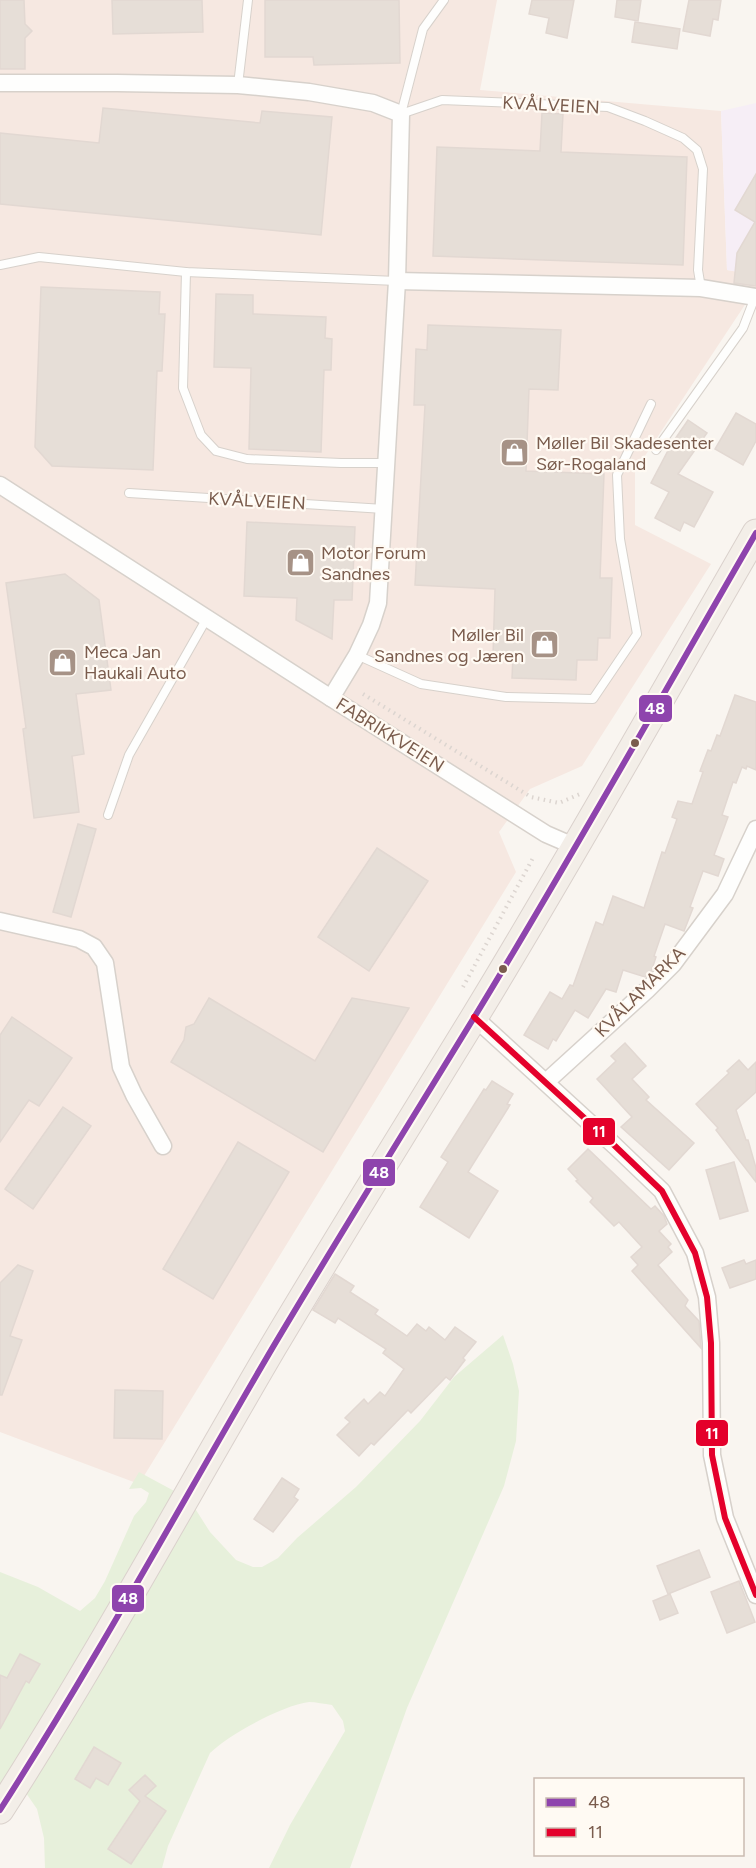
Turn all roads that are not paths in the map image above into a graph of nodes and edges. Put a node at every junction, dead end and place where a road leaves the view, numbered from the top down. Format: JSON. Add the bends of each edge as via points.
{"nodes":[{"id":1,"x":248,"y":0,"type":"edge"},
{"id":2,"x":444,"y":0,"type":"edge"},
{"id":3,"x":0,"y":83,"type":"edge"},
{"id":4,"x":238,"y":85,"type":"junction"},
{"id":5,"x":401,"y":114,"type":"junction"},
{"id":6,"x":0,"y":265,"type":"edge"},
{"id":7,"x":186,"y":272,"type":"junction"},
{"id":8,"x":396,"y":281,"type":"junction"},
{"id":9,"x":701,"y":288,"type":"junction"},
{"id":10,"x":756,"y":297,"type":"edge"},
{"id":11,"x":651,"y":404,"type":"dead end"},
{"id":12,"x":656,"y":450,"type":"dead end"},
{"id":13,"x":386,"y":463,"type":"junction"},
{"id":14,"x":0,"y":486,"type":"edge"},
{"id":15,"x":129,"y":493,"type":"dead end"},
{"id":16,"x":385,"y":509,"type":"junction"},
{"id":17,"x":756,"y":533,"type":"edge"},
{"id":18,"x":207,"y":618,"type":"junction"},
{"id":19,"x":357,"y":655,"type":"junction"},
{"id":20,"x":331,"y":698,"type":"junction"},
{"id":21,"x":108,"y":815,"type":"dead end"},
{"id":22,"x":756,"y":829,"type":"edge"},
{"id":23,"x":576,"y":847,"type":"junction"},
{"id":24,"x":0,"y":921,"type":"edge"},
{"id":25,"x":474,"y":1017,"type":"junction"},
{"id":26,"x":546,"y":1082,"type":"junction"},
{"id":27,"x":163,"y":1146,"type":"dead end"},
{"id":28,"x":756,"y":1595,"type":"edge"},
{"id":29,"x":0,"y":1810,"type":"edge"}],
"edges":[{"from":1,"to":4,"type":"lane"},
{"from":2,"to":5,"type":"lane","via":[[423,29]]},
{"from":3,"to":4,"type":"street"},
{"from":4,"to":5,"type":"street","via":[[373,103]]},
{"from":5,"to":8,"type":"street"},
{"from":5,"to":9,"type":"lane","name":"KVÅLVEIEN","via":[[441,100],[598,106],[683,138],[697,150],[704,169],[698,270]]},
{"from":6,"to":7,"type":"lane","via":[[39,257]]},
{"from":7,"to":8,"type":"lane"},
{"from":7,"to":13,"type":"lane","via":[[183,388],[201,435],[216,451],[247,459]]},
{"from":8,"to":9,"type":"street"},
{"from":8,"to":13,"type":"street"},
{"from":9,"to":10,"type":"street"},
{"from":10,"to":12,"type":"lane","via":[[743,328]]},
{"from":11,"to":19,"type":"lane","via":[[617,476],[620,539],[637,634],[593,699],[506,697],[421,684]]},
{"from":13,"to":16,"type":"street"},
{"from":14,"to":18,"type":"street","name":"FABRIKKVEIEN"},
{"from":15,"to":16,"type":"lane","name":"KVÅLVEIEN"},
{"from":16,"to":19,"type":"street","via":[[378,603]]},
{"from":17,"to":23,"type":"main road"},
{"from":18,"to":20,"type":"street","name":"FABRIKKVEIEN"},
{"from":18,"to":21,"type":"lane","via":[[129,755]]},
{"from":19,"to":20,"type":"street"},
{"from":20,"to":23,"type":"street","name":"FABRIKKVEIEN","via":[[546,834]]},
{"from":22,"to":26,"type":"street","name":"KVÅLAMARKA","via":[[725,894],[673,964]]},
{"from":23,"to":25,"type":"main road"},
{"from":24,"to":27,"type":"street","via":[[79,939],[94,947],[105,963],[121,1067]]},
{"from":25,"to":26,"type":"street"},
{"from":25,"to":29,"type":"main road","via":[[358,1204],[76,1688]]},
{"from":26,"to":28,"type":"street","via":[[662,1191],[695,1253],[707,1297],[711,1343],[712,1455],[725,1518]]}]}
